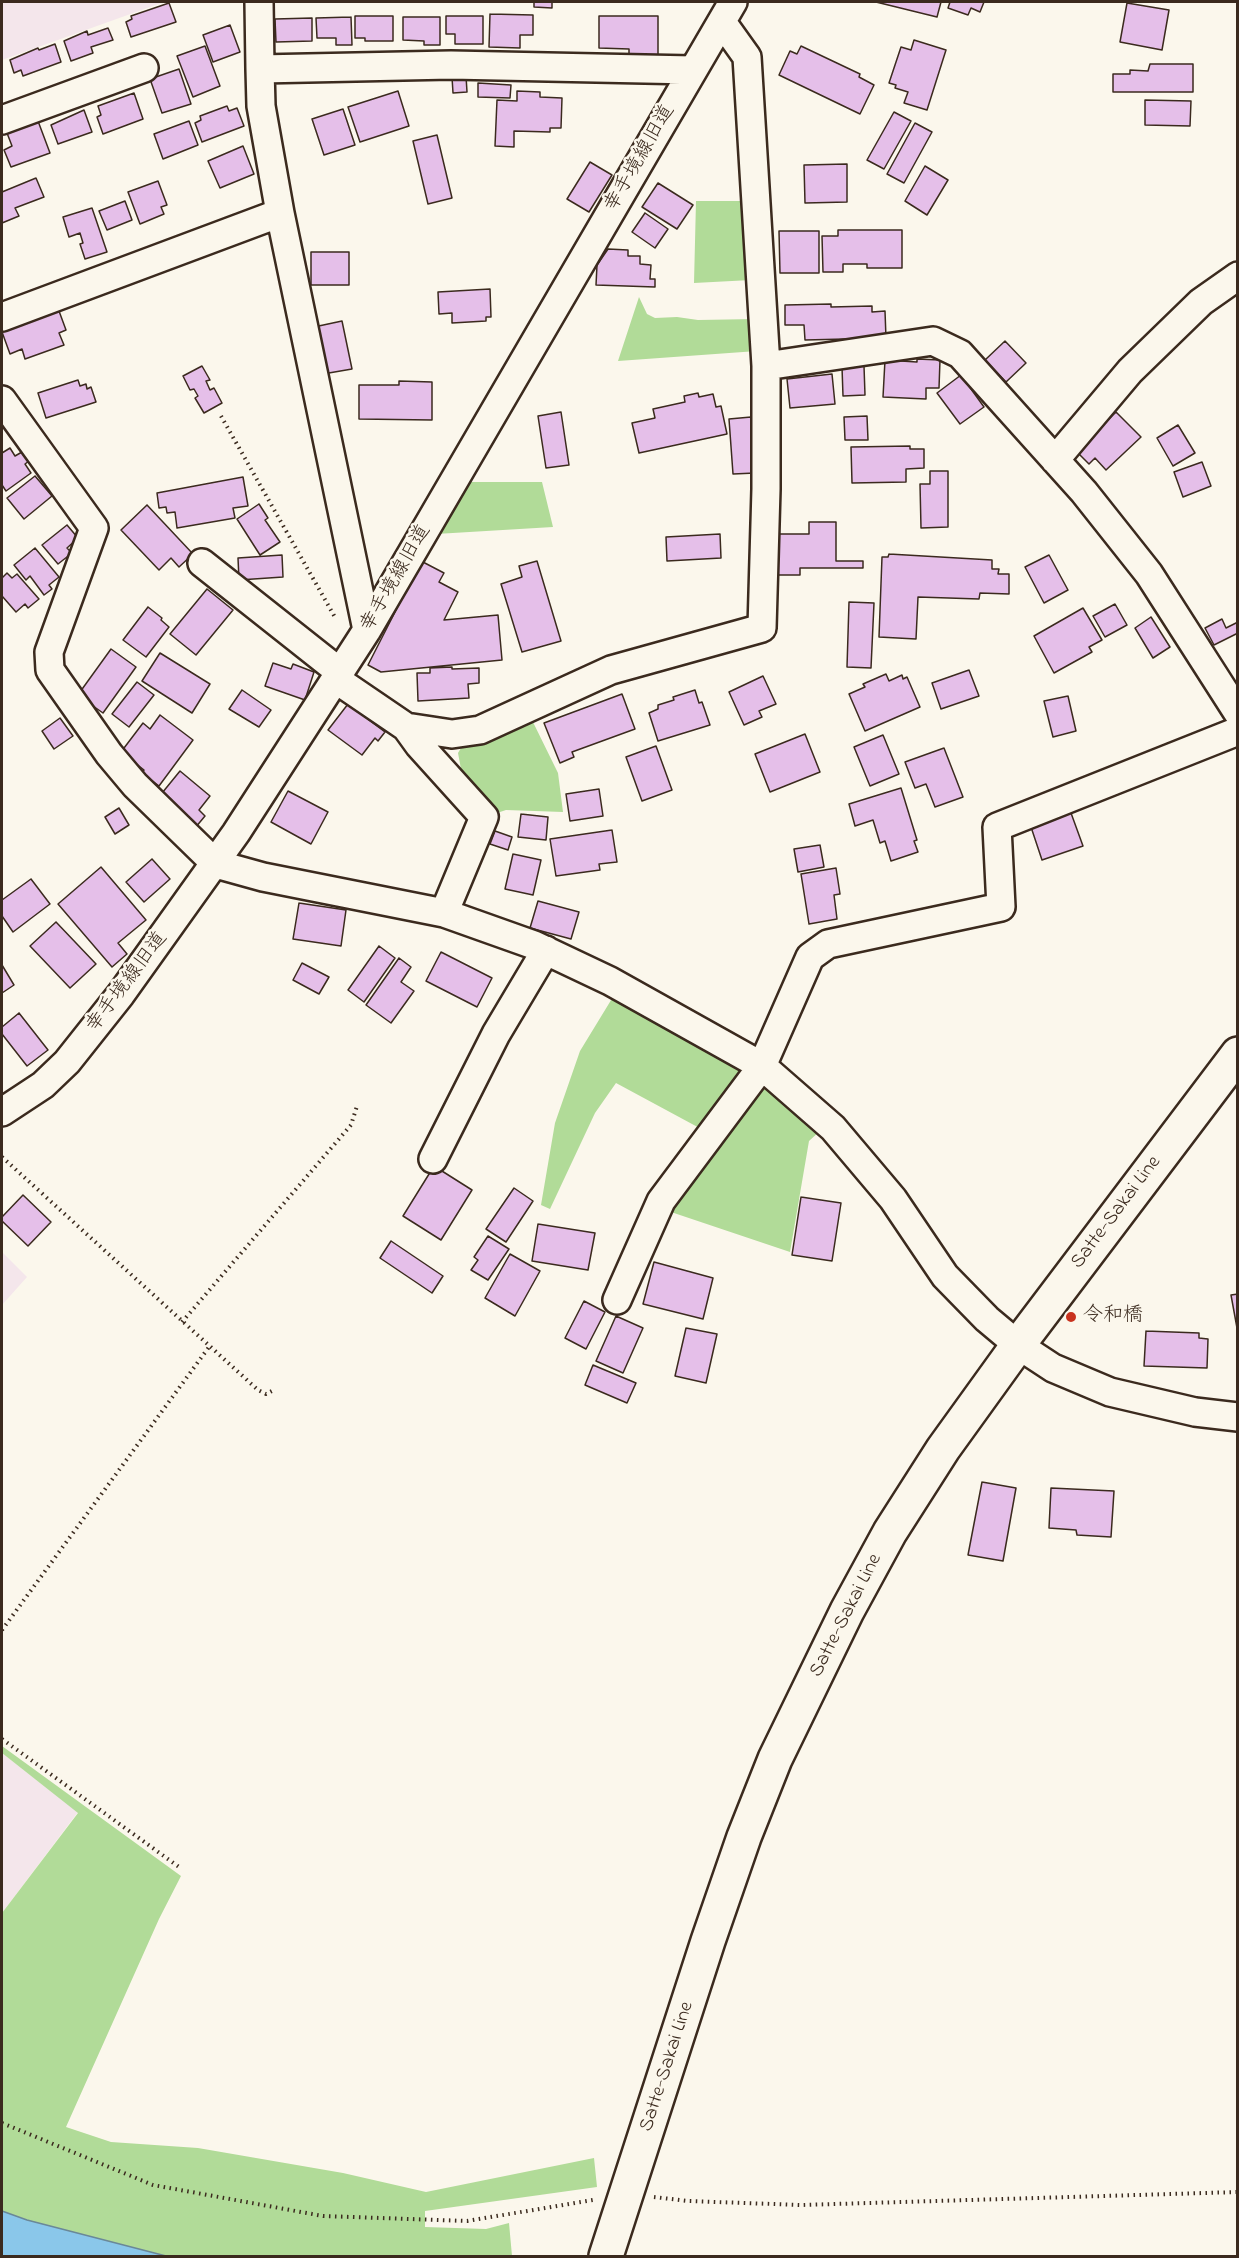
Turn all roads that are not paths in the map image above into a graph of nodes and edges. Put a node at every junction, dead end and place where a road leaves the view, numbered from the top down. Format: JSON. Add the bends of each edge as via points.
{"nodes":[{"id":1,"x":259,"y":2,"type":"edge"},
{"id":2,"x":728,"y":12,"type":"edge"},
{"id":3,"x":144,"y":68,"type":"dead end"},
{"id":4,"x":260,"y":69,"type":"junction"},
{"id":5,"x":693,"y":70,"type":"junction"},
{"id":6,"x":2,"y":120,"type":"edge"},
{"id":7,"x":280,"y":213,"type":"junction"},
{"id":8,"x":1238,"y":276,"type":"edge"},
{"id":9,"x":2,"y":317,"type":"edge"},
{"id":10,"x":766,"y":366,"type":"junction"},
{"id":11,"x":2,"y":400,"type":"edge"},
{"id":12,"x":11,"y":434,"type":"edge"},
{"id":13,"x":1055,"y":460,"type":"junction"},
{"id":14,"x":202,"y":563,"type":"dead end"},
{"id":15,"x":350,"y":658,"type":"junction"},
{"id":16,"x":1238,"y":713,"type":"edge"},
{"id":17,"x":406,"y":727,"type":"junction"},
{"id":18,"x":1238,"y":731,"type":"edge"},
{"id":19,"x":216,"y":864,"type":"junction"},
{"id":20,"x":444,"y":913,"type":"junction"},
{"id":21,"x":546,"y":950,"type":"junction"},
{"id":22,"x":1238,"y":1054,"type":"edge"},
{"id":23,"x":762,"y":1066,"type":"junction"},
{"id":24,"x":6,"y":1110,"type":"edge"},
{"id":25,"x":2,"y":1136,"type":"edge"},
{"id":26,"x":433,"y":1159,"type":"dead end"},
{"id":27,"x":617,"y":1300,"type":"dead end"},
{"id":28,"x":1018,"y":1345,"type":"junction"},
{"id":29,"x":1238,"y":1417,"type":"edge"},
{"id":30,"x":606,"y":2256,"type":"edge"}],
"edges":[{"from":1,"to":4,"type":"street"},
{"from":2,"to":5,"type":"street","name":"幸手境線旧道"},
{"from":2,"to":10,"type":"street","via":[[747,57]]},
{"from":3,"to":6,"type":"street"},
{"from":4,"to":5,"type":"street","via":[[451,65]]},
{"from":4,"to":7,"type":"street","via":[[261,106]]},
{"from":5,"to":15,"type":"street","name":"幸手境線旧道"},
{"from":7,"to":9,"type":"street"},
{"from":7,"to":15,"type":"street"},
{"from":8,"to":13,"type":"street","via":[[1202,302],[1130,371]]},
{"from":10,"to":13,"type":"street","via":[[933,341],[960,354]]},
{"from":10,"to":17,"type":"street","via":[[762,628],[611,670],[480,730],[452,734]]},
{"from":11,"to":12,"type":"street"},
{"from":12,"to":19,"type":"street","via":[[94,528],[49,652],[50,670],[135,785]]},
{"from":13,"to":16,"type":"street","via":[[1149,574]]},
{"from":14,"to":15,"type":"street"},
{"from":15,"to":17,"type":"street"},
{"from":15,"to":19,"type":"street","name":"幸手境線旧道"},
{"from":17,"to":20,"type":"street","via":[[484,817]]},
{"from":18,"to":23,"type":"street","via":[[997,827],[1001,907],[828,944],[810,957]]},
{"from":19,"to":20,"type":"street"},
{"from":19,"to":24,"type":"street","name":"幸手境線旧道","via":[[67,1062],[43,1085]]},
{"from":20,"to":21,"type":"street"},
{"from":21,"to":23,"type":"street"},
{"from":21,"to":26,"type":"street","via":[[496,1034]]},
{"from":22,"to":28,"type":"main road","name":"Satte-Sakai Line"},
{"from":23,"to":27,"type":"street","via":[[661,1201]]},
{"from":23,"to":28,"type":"street","via":[[833,1128],[893,1199],[945,1276]]},
{"from":24,"to":25,"type":"street"},
{"from":28,"to":29,"type":"street","via":[[1053,1368],[1110,1392],[1195,1413]]},
{"from":28,"to":30,"type":"main road","name":"Satte-Sakai Line","via":[[943,1449],[890,1532],[776,1759],[715,1920]]}]}
